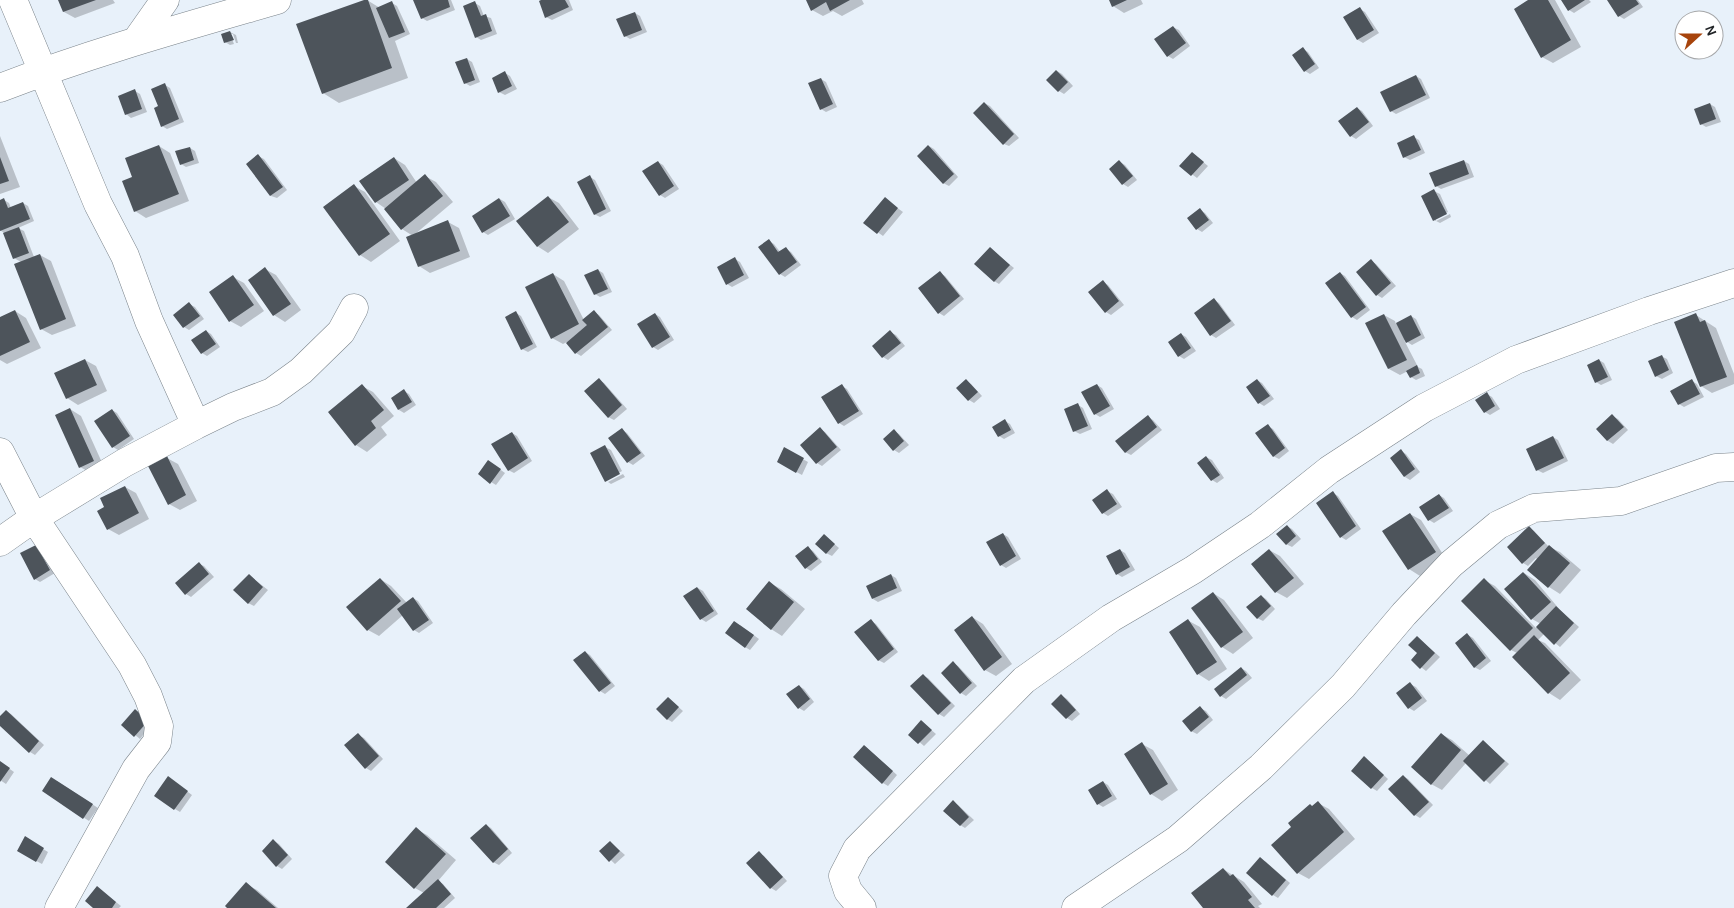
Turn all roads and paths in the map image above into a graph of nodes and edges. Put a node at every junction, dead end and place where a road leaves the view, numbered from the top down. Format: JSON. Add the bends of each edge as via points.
{"nodes":[{"id":1,"x":13,"y":0,"type":"edge"},
{"id":2,"x":166,"y":0,"type":"edge"},
{"id":3,"x":277,"y":0,"type":"edge"},
{"id":4,"x":136,"y":41,"type":"junction"},
{"id":5,"x":44,"y":71,"type":"junction"},
{"id":6,"x":0,"y":88,"type":"edge"},
{"id":7,"x":1734,"y":283,"type":"edge"},
{"id":8,"x":354,"y":308,"type":"dead end"},
{"id":9,"x":196,"y":425,"type":"junction"},
{"id":10,"x":0,"y":452,"type":"edge"},
{"id":11,"x":1734,"y":467,"type":"edge"},
{"id":12,"x":34,"y":518,"type":"junction"},
{"id":13,"x":0,"y":542,"type":"edge"},
{"id":14,"x":59,"y":908,"type":"edge"},
{"id":15,"x":862,"y":908,"type":"edge"},
{"id":16,"x":1076,"y":908,"type":"edge"}],
"edges":[{"from":1,"to":5,"type":"street"},
{"from":2,"to":4,"type":"street"},
{"from":3,"to":4,"type":"street"},
{"from":4,"to":5,"type":"street"},
{"from":5,"to":6,"type":"street"},
{"from":5,"to":9,"type":"street","via":[[98,204],[125,256],[149,321]]},
{"from":7,"to":15,"type":"street","via":[[1516,360],[1424,408],[1329,470],[1260,525],[1193,570],[1111,618],[1024,680],[857,849],[843,876],[848,891]]},
{"from":8,"to":9,"type":"street","via":[[341,332],[301,371],[272,392]]},
{"from":9,"to":12,"type":"street","via":[[124,463]]},
{"from":10,"to":12,"type":"street"},
{"from":11,"to":16,"type":"street","via":[[1716,468],[1621,502],[1534,508],[1498,525],[1452,564],[1343,686],[1261,767],[1178,839]]},
{"from":12,"to":13,"type":"street"},
{"from":12,"to":14,"type":"street","via":[[132,666],[159,726],[157,742],[136,769]]}]}
